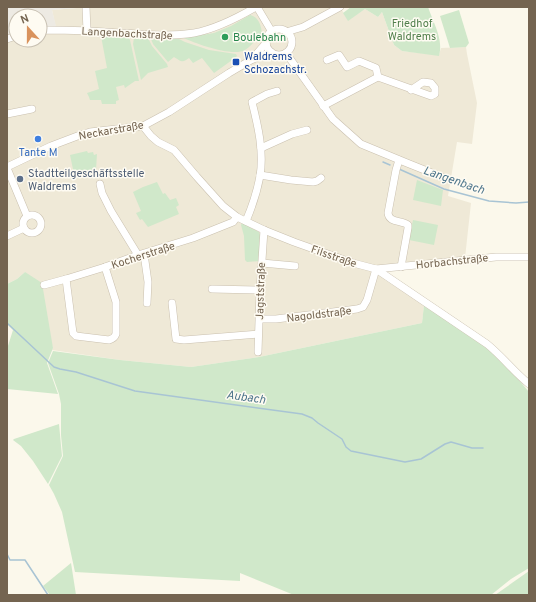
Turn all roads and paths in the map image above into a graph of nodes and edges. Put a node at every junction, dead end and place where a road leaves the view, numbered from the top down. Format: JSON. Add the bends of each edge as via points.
{"nodes":[{"id":1,"x":86,"y":7,"type":"edge"},
{"id":2,"x":256,"y":7,"type":"edge"},
{"id":3,"x":340,"y":7,"type":"edge"},
{"id":4,"x":303,"y":27,"type":"junction"},
{"id":5,"x":48,"y":30,"type":"edge"},
{"id":6,"x":87,"y":31,"type":"junction"},
{"id":7,"x":272,"y":32,"type":"junction"},
{"id":8,"x":286,"y":32,"type":"junction"},
{"id":9,"x":266,"y":43,"type":"junction"},
{"id":10,"x":292,"y":43,"type":"junction"},
{"id":11,"x":271,"y":52,"type":"junction"},
{"id":12,"x":286,"y":53,"type":"junction"},
{"id":13,"x":251,"y":60,"type":"junction"},
{"id":14,"x":327,"y":60,"type":"dead end"},
{"id":15,"x":378,"y":77,"type":"junction"},
{"id":16,"x":411,"y":90,"type":"dead end"},
{"id":17,"x":277,"y":91,"type":"dead end"},
{"id":18,"x":323,"y":106,"type":"junction"},
{"id":19,"x":32,"y":109,"type":"dead end"},
{"id":20,"x":7,"y":114,"type":"edge"},
{"id":21,"x":143,"y":126,"type":"junction"},
{"id":22,"x":307,"y":130,"type":"dead end"},
{"id":23,"x":261,"y":148,"type":"junction"},
{"id":24,"x":400,"y":160,"type":"junction"},
{"id":25,"x":7,"y":168,"type":"edge"},
{"id":26,"x":260,"y":175,"type":"junction"},
{"id":27,"x":442,"y":177,"type":"dead end"},
{"id":28,"x":321,"y":178,"type":"dead end"},
{"id":29,"x":100,"y":184,"type":"dead end"},
{"id":30,"x":27,"y":216,"type":"junction"},
{"id":31,"x":237,"y":217,"type":"junction"},
{"id":32,"x":246,"y":221,"type":"junction"},
{"id":33,"x":24,"y":228,"type":"junction"},
{"id":34,"x":264,"y":230,"type":"junction"},
{"id":35,"x":7,"y":236,"type":"edge"},
{"id":36,"x":141,"y":254,"type":"junction"},
{"id":37,"x":529,"y":257,"type":"edge"},
{"id":38,"x":262,"y":263,"type":"junction"},
{"id":39,"x":296,"y":266,"type":"dead end"},
{"id":40,"x":105,"y":267,"type":"junction"},
{"id":41,"x":401,"y":267,"type":"junction"},
{"id":42,"x":376,"y":269,"type":"junction"},
{"id":43,"x":66,"y":279,"type":"junction"},
{"id":44,"x":44,"y":284,"type":"dead end"},
{"id":45,"x":212,"y":289,"type":"dead end"},
{"id":46,"x":260,"y":290,"type":"junction"},
{"id":47,"x":147,"y":303,"type":"dead end"},
{"id":48,"x":172,"y":303,"type":"dead end"},
{"id":49,"x":260,"y":319,"type":"junction"},
{"id":50,"x":258,"y":334,"type":"junction"},
{"id":51,"x":258,"y":352,"type":"dead end"},
{"id":52,"x":529,"y":384,"type":"edge"}],
"edges":[{"from":1,"to":6,"type":"street"},
{"from":2,"to":6,"type":"street","name":"Langenbachstraße","via":[[240,17],[212,28],[181,35]]},
{"from":2,"to":7,"type":"street"},
{"from":3,"to":4,"type":"street"},
{"from":4,"to":8,"type":"street"},
{"from":4,"to":10,"type":"street"},
{"from":5,"to":6,"type":"street","name":"Langenbachstraße"},
{"from":7,"to":8,"type":"street"},
{"from":7,"to":9,"type":"street"},
{"from":8,"to":10,"type":"street"},
{"from":9,"to":11,"type":"street"},
{"from":9,"to":13,"type":"street","name":"Neckarstraße"},
{"from":10,"to":12,"type":"street"},
{"from":11,"to":12,"type":"street","via":[[279,55]]},
{"from":11,"to":13,"type":"street","name":"Neckarstraße"},
{"from":12,"to":18,"type":"street"},
{"from":13,"to":21,"type":"street","name":"Neckarstraße"},
{"from":14,"to":15,"type":"street","via":[[339,55],[347,67],[359,60],[376,68]]},
{"from":15,"to":16,"type":"street"},
{"from":15,"to":18,"type":"street"},
{"from":17,"to":23,"type":"street","via":[[252,102]]},
{"from":18,"to":24,"type":"street","via":[[333,119],[361,144]]},
{"from":19,"to":20,"type":"street"},
{"from":21,"to":25,"type":"street","name":"Neckarstraße","via":[[90,132],[66,139]]},
{"from":21,"to":31,"type":"street","name":"Filsstraße","via":[[158,142],[174,150],[223,206]]},
{"from":22,"to":23,"type":"street"},
{"from":23,"to":26,"type":"street"},
{"from":24,"to":27,"type":"street"},
{"from":24,"to":41,"type":"street","via":[[388,216],[392,220],[408,225]]},
{"from":25,"to":30,"type":"street"},
{"from":26,"to":28,"type":"street","via":[[313,182]]},
{"from":26,"to":32,"type":"street"},
{"from":29,"to":36,"type":"street","via":[[111,211]]},
{"from":30,"to":33,"type":"street","via":[[23,221]]},
{"from":30,"to":33,"type":"street","via":[[38,216],[41,227],[32,233]]},
{"from":31,"to":32,"type":"street","name":"Filsstraße"},
{"from":31,"to":36,"type":"street","name":"Kocherstraße","via":[[233,222],[193,238]]},
{"from":32,"to":34,"type":"street","name":"Filsstraße"},
{"from":33,"to":35,"type":"street"},
{"from":34,"to":38,"type":"street","name":"Jagststraße"},
{"from":34,"to":42,"type":"street","name":"Filsstraße"},
{"from":36,"to":40,"type":"street","name":"Kocherstraße"},
{"from":36,"to":47,"type":"street","via":[[148,282]]},
{"from":37,"to":41,"type":"street","name":"Horbachstraße","via":[[496,257]]},
{"from":38,"to":39,"type":"street"},
{"from":38,"to":46,"type":"street","name":"Jagststraße"},
{"from":40,"to":43,"type":"street","name":"Kocherstraße"},
{"from":40,"to":43,"type":"street","via":[[116,302],[116,334],[109,340],[76,336],[73,333]]},
{"from":41,"to":42,"type":"street","name":"Horbachstraße"},
{"from":42,"to":49,"type":"street","name":"Nagoldstraße","via":[[367,300],[357,309]]},
{"from":42,"to":52,"type":"street","name":"Filsstraße","via":[[487,344]]},
{"from":43,"to":44,"type":"street","name":"Kocherstraße"},
{"from":45,"to":46,"type":"street"},
{"from":46,"to":49,"type":"street","name":"Jagststraße"},
{"from":48,"to":50,"type":"street","via":[[176,339]]},
{"from":49,"to":50,"type":"street","name":"Jagststraße"},
{"from":50,"to":51,"type":"street","name":"Jagststraße"}]}
